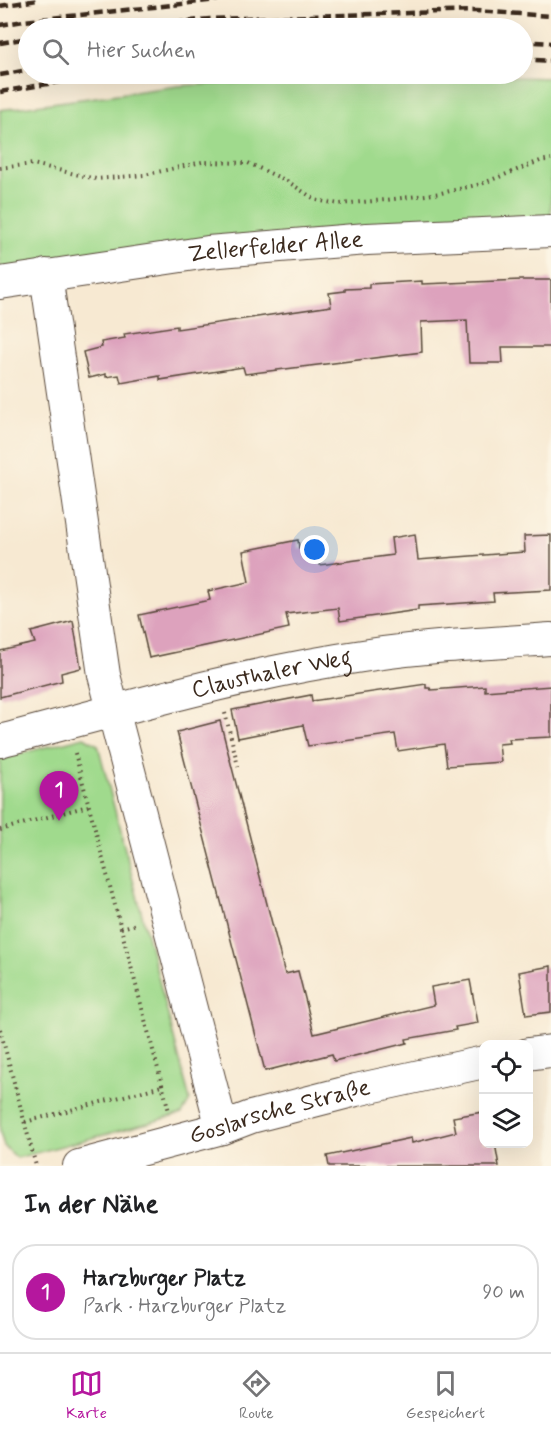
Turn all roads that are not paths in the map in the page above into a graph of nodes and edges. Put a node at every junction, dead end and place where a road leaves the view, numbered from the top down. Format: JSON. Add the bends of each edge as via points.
{"nodes":[{"id":1,"x":551,"y":231,"type":"edge"},
{"id":2,"x":46,"y":275,"type":"junction"},
{"id":3,"x":0,"y":283,"type":"edge"},
{"id":4,"x":551,"y":639,"type":"edge"},
{"id":5,"x":113,"y":711,"type":"junction"},
{"id":6,"x":0,"y":741,"type":"edge"},
{"id":7,"x":551,"y":1051,"type":"edge"},
{"id":8,"x":533,"y":1053,"type":"edge"},
{"id":9,"x":479,"y":1063,"type":"edge"},
{"id":10,"x":222,"y":1128,"type":"junction"},
{"id":11,"x":78,"y":1166,"type":"edge"}],
"edges":[{"from":1,"to":2,"type":"street","name":"Zellerfelder Allee","via":[[367,239],[208,252]]},
{"from":2,"to":3,"type":"street","name":"Zellerfelder Allee"},
{"from":2,"to":5,"type":"street","via":[[104,675]]},
{"from":4,"to":5,"type":"street","name":"Clausthaler Weg","via":[[369,655],[272,673]]},
{"from":5,"to":6,"type":"street","name":"Clausthaler Weg"},
{"from":5,"to":10,"type":"street"},
{"from":7,"to":8,"type":"street"},
{"from":9,"to":10,"type":"street","name":"Goslarsche Straße","via":[[356,1090]]},
{"from":10,"to":11,"type":"street","name":"Goslarsche Straße"}]}
